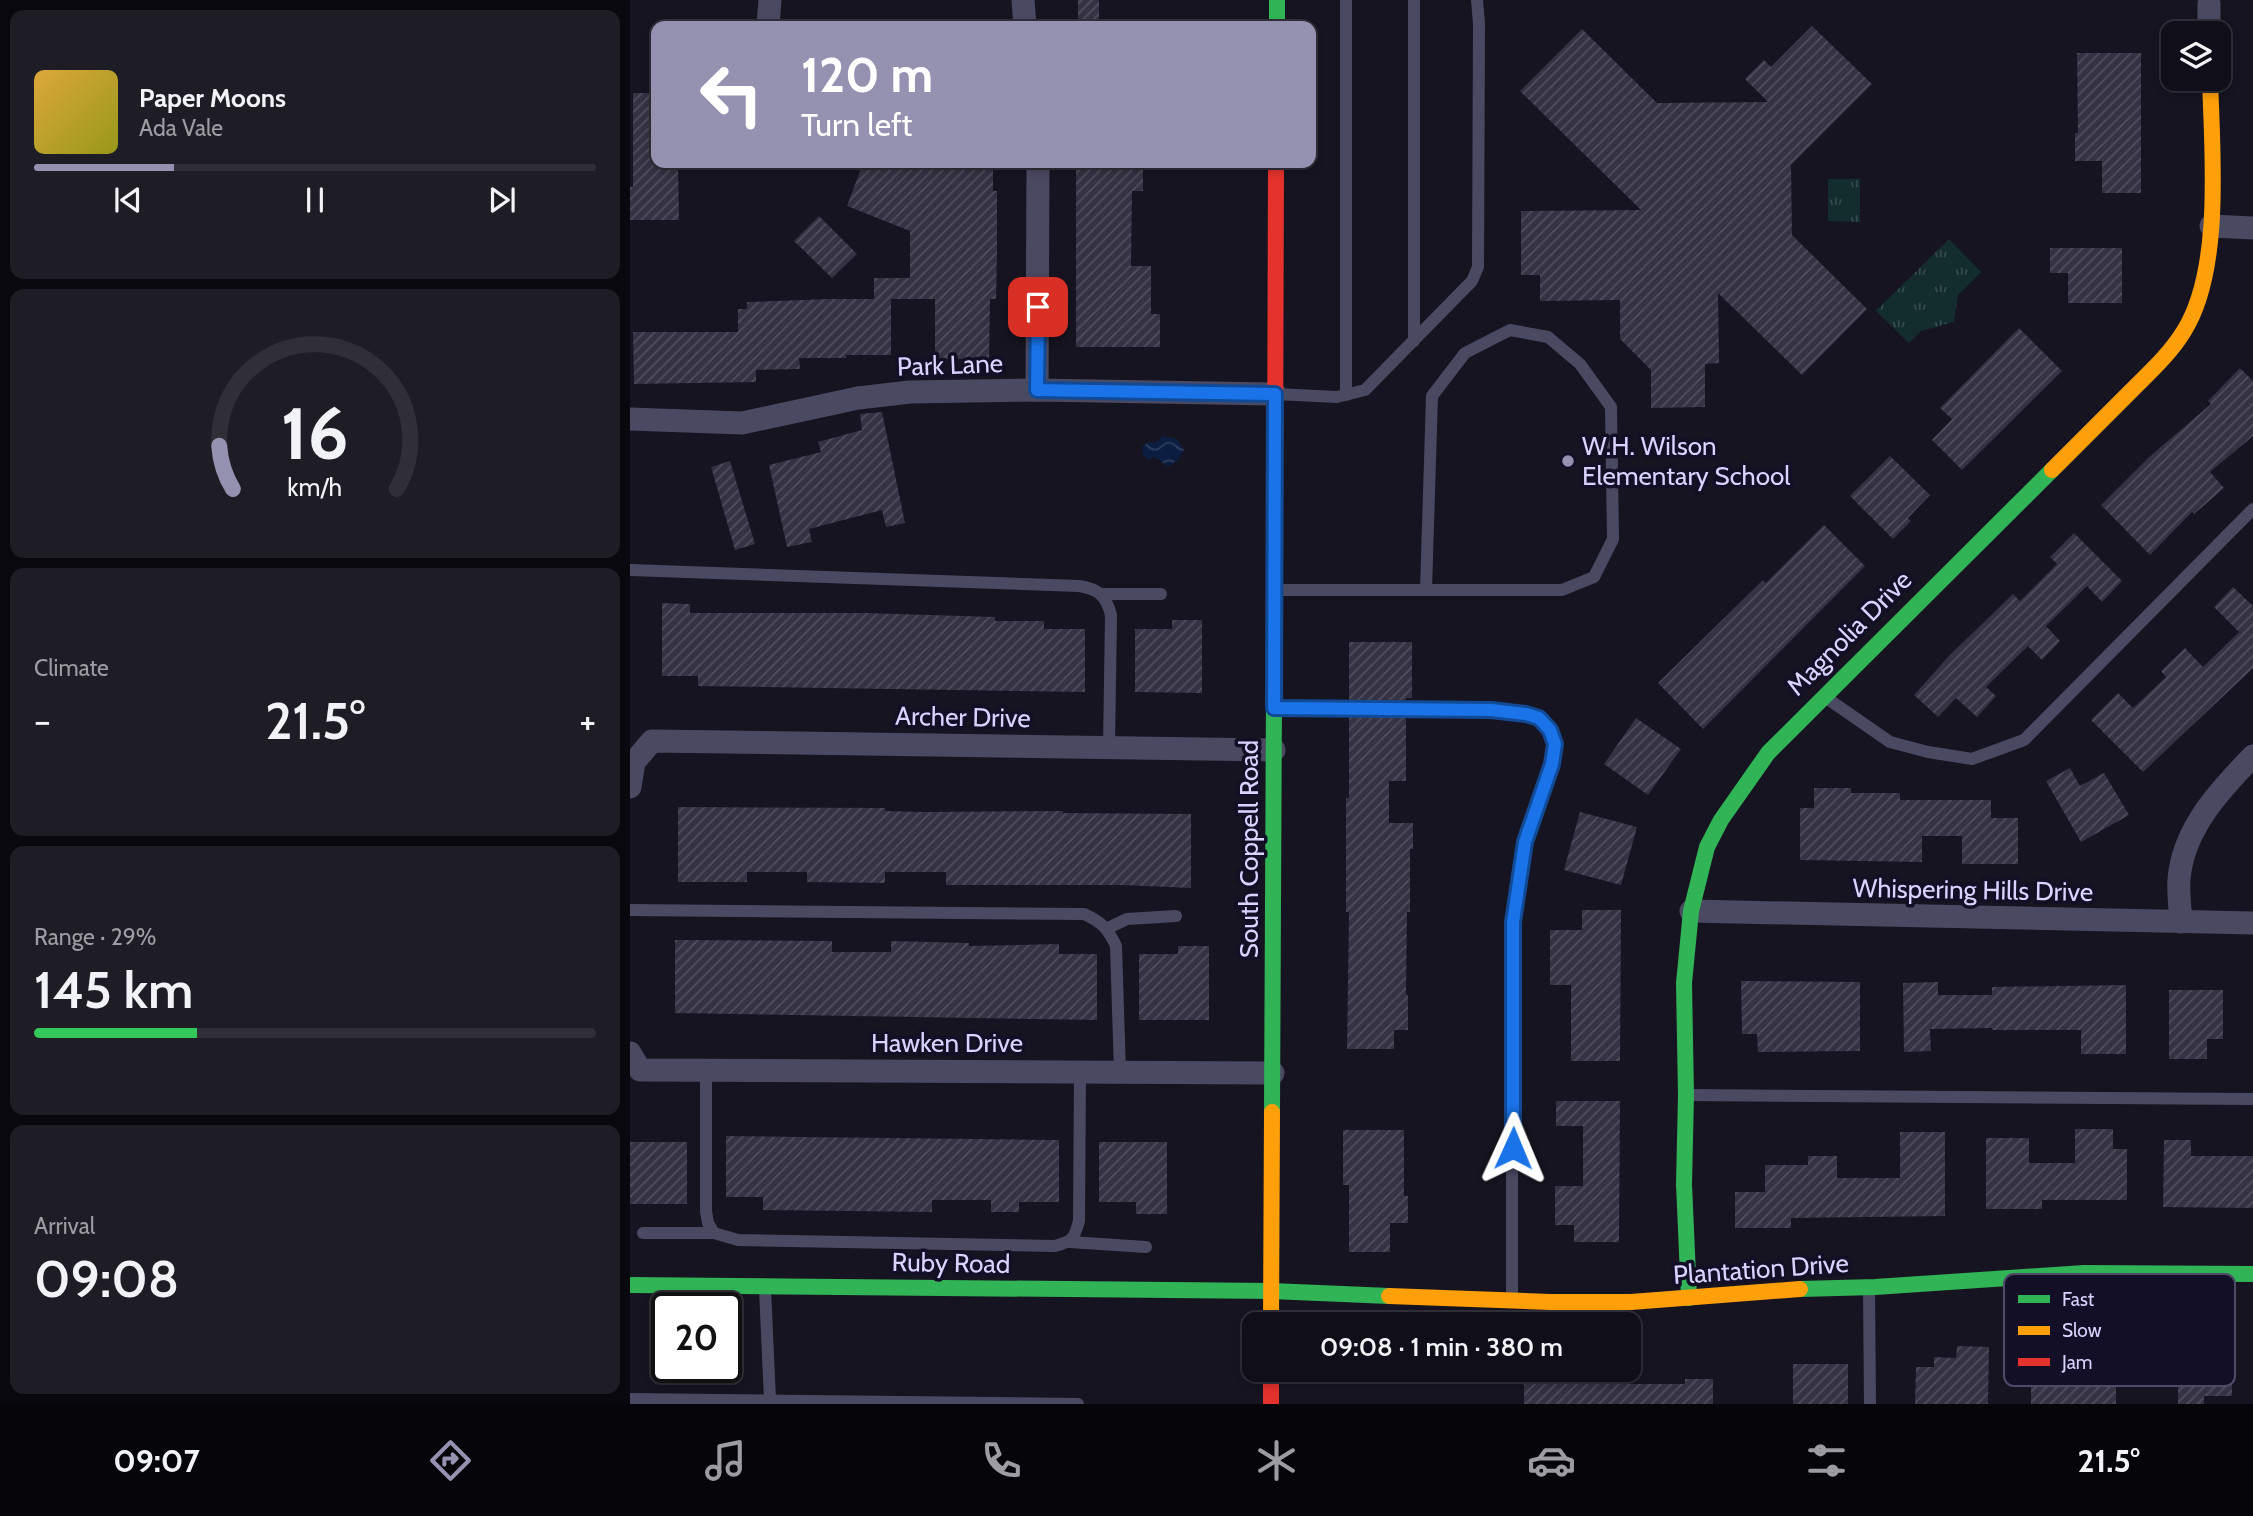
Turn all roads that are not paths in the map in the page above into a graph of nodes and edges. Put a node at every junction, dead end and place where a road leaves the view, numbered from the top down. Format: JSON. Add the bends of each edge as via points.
{"nodes":[{"id":1,"x":770,"y":0,"type":"edge"},
{"id":2,"x":1023,"y":0,"type":"edge"},
{"id":3,"x":1277,"y":0,"type":"edge"},
{"id":4,"x":1346,"y":0,"type":"edge"},
{"id":5,"x":1414,"y":0,"type":"edge"},
{"id":6,"x":1477,"y":0,"type":"edge"},
{"id":7,"x":2209,"y":4,"type":"dead end"},
{"id":8,"x":768,"y":21,"type":"edge"},
{"id":9,"x":1025,"y":21,"type":"edge"},
{"id":10,"x":1277,"y":21,"type":"edge"},
{"id":11,"x":2210,"y":21,"type":"edge"},
{"id":12,"x":2210,"y":91,"type":"edge"},
{"id":13,"x":1038,"y":168,"type":"edge"},
{"id":14,"x":1276,"y":168,"type":"edge"},
{"id":15,"x":2211,"y":226,"type":"junction"},
{"id":16,"x":2253,"y":228,"type":"edge"},
{"id":17,"x":1414,"y":341,"type":"junction"},
{"id":18,"x":1037,"y":390,"type":"junction"},
{"id":19,"x":1275,"y":394,"type":"junction"},
{"id":20,"x":1346,"y":395,"type":"junction"},
{"id":21,"x":630,"y":419,"type":"edge"},
{"id":22,"x":2253,"y":509,"type":"edge"},
{"id":23,"x":630,"y":570,"type":"edge"},
{"id":24,"x":1275,"y":590,"type":"junction"},
{"id":25,"x":1426,"y":590,"type":"junction"},
{"id":26,"x":1103,"y":594,"type":"junction"},
{"id":27,"x":1161,"y":594,"type":"dead end"},
{"id":28,"x":1825,"y":697,"type":"junction"},
{"id":29,"x":1274,"y":708,"type":"junction"},
{"id":30,"x":1109,"y":747,"type":"junction"},
{"id":31,"x":1274,"y":750,"type":"junction"},
{"id":32,"x":2253,"y":756,"type":"edge"},
{"id":33,"x":630,"y":786,"type":"edge"},
{"id":34,"x":630,"y":909,"type":"edge"},
{"id":35,"x":1691,"y":911,"type":"junction"},
{"id":36,"x":1176,"y":916,"type":"dead end"},
{"id":37,"x":2181,"y":922,"type":"junction"},
{"id":38,"x":2253,"y":923,"type":"edge"},
{"id":39,"x":1108,"y":929,"type":"junction"},
{"id":40,"x":630,"y":1053,"type":"edge"},
{"id":41,"x":706,"y":1070,"type":"junction"},
{"id":42,"x":1080,"y":1072,"type":"junction"},
{"id":43,"x":1120,"y":1072,"type":"junction"},
{"id":44,"x":1273,"y":1073,"type":"junction"},
{"id":45,"x":1686,"y":1095,"type":"junction"},
{"id":46,"x":2253,"y":1099,"type":"edge"},
{"id":47,"x":643,"y":1233,"type":"dead end"},
{"id":48,"x":714,"y":1233,"type":"junction"},
{"id":49,"x":1070,"y":1242,"type":"junction"},
{"id":50,"x":1146,"y":1247,"type":"dead end"},
{"id":51,"x":2069,"y":1274,"type":"edge"},
{"id":52,"x":2253,"y":1274,"type":"edge"},
{"id":53,"x":2004,"y":1278,"type":"edge"},
{"id":54,"x":630,"y":1285,"type":"edge"},
{"id":55,"x":764,"y":1285,"type":"junction"},
{"id":56,"x":1869,"y":1287,"type":"junction"},
{"id":57,"x":1272,"y":1291,"type":"junction"},
{"id":58,"x":1689,"y":1298,"type":"junction"},
{"id":59,"x":1512,"y":1300,"type":"junction"},
{"id":60,"x":1271,"y":1312,"type":"edge"},
{"id":61,"x":1271,"y":1382,"type":"edge"},
{"id":62,"x":630,"y":1399,"type":"edge"},
{"id":63,"x":771,"y":1400,"type":"junction"},
{"id":64,"x":1077,"y":1404,"type":"edge"},
{"id":65,"x":1270,"y":1404,"type":"edge"},
{"id":66,"x":1870,"y":1404,"type":"edge"}],
"edges":[{"from":1,"to":8,"type":"street"},
{"from":2,"to":9,"type":"street"},
{"from":3,"to":10,"type":"street"},
{"from":4,"to":20,"type":"lane"},
{"from":5,"to":17,"type":"lane"},
{"from":6,"to":17,"type":"lane","via":[[1478,267],[1472,281]]},
{"from":7,"to":11,"type":"street"},
{"from":12,"to":15,"type":"street","name":"Magnolia Drive"},
{"from":13,"to":18,"type":"street"},
{"from":14,"to":19,"type":"street","name":"South Coppell Road"},
{"from":15,"to":16,"type":"street"},
{"from":15,"to":28,"type":"street","name":"Magnolia Drive","via":[[2202,288],[2188,325],[2165,357]]},
{"from":17,"to":20,"type":"lane","via":[[1365,390]]},
{"from":18,"to":19,"type":"street","name":"Park Lane"},
{"from":18,"to":21,"type":"street","name":"Park Lane","via":[[858,398],[742,423]]},
{"from":19,"to":20,"type":"lane"},
{"from":19,"to":24,"type":"street","name":"South Coppell Road"},
{"from":22,"to":28,"type":"lane","via":[[2024,740],[1972,759],[1928,752],[1890,742]]},
{"from":23,"to":26,"type":"lane","via":[[1079,586]]},
{"from":24,"to":25,"type":"lane"},
{"from":24,"to":29,"type":"street","name":"South Coppell Road"},
{"from":25,"to":25,"type":"lane","via":[[1562,590],[1594,577],[1613,539],[1611,407],[1580,364],[1548,337],[1510,330],[1488,341],[1465,353],[1432,396]]},
{"from":26,"to":27,"type":"lane"},
{"from":26,"to":30,"type":"lane","via":[[1111,615]]},
{"from":28,"to":35,"type":"street","name":"Magnolia Drive","via":[[1768,753],[1721,820],[1707,848]]},
{"from":29,"to":31,"type":"street","name":"South Coppell Road"},
{"from":29,"to":59,"type":"lane","via":[[1491,710],[1539,718],[1550,730],[1555,744],[1552,764],[1525,842],[1513,922]]},
{"from":30,"to":31,"type":"street","name":"Archer Drive"},
{"from":30,"to":33,"type":"street","name":"Archer Drive","via":[[652,741],[634,762]]},
{"from":31,"to":44,"type":"street","name":"South Coppell Road"},
{"from":32,"to":37,"type":"street","via":[[2225,785],[2186,843],[2179,879]]},
{"from":34,"to":39,"type":"lane","via":[[1067,913],[1084,914]]},
{"from":35,"to":37,"type":"street","name":"Whispering Hills Drive"},
{"from":35,"to":45,"type":"street","name":"Magnolia Drive","via":[[1684,983]]},
{"from":36,"to":39,"type":"lane","via":[[1127,919]]},
{"from":37,"to":38,"type":"street","name":"Whispering Hills Drive"},
{"from":39,"to":43,"type":"lane","via":[[1118,965]]},
{"from":40,"to":41,"type":"street","name":"Hawken Drive","via":[[640,1070]]},
{"from":41,"to":42,"type":"street","name":"Hawken Drive"},
{"from":41,"to":48,"type":"lane","via":[[706,1211]]},
{"from":42,"to":43,"type":"street","name":"Hawken Drive"},
{"from":42,"to":49,"type":"lane","via":[[1079,1221]]},
{"from":43,"to":44,"type":"street","name":"Hawken Drive"},
{"from":44,"to":57,"type":"street","name":"South Coppell Road"},
{"from":45,"to":46,"type":"lane"},
{"from":45,"to":58,"type":"street","name":"Magnolia Drive"},
{"from":47,"to":48,"type":"lane"},
{"from":48,"to":49,"type":"lane","via":[[737,1240],[1055,1247]]},
{"from":49,"to":50,"type":"lane"},
{"from":51,"to":52,"type":"street","name":"Plantation Drive"},
{"from":53,"to":56,"type":"street","name":"Plantation Drive"},
{"from":54,"to":55,"type":"street","name":"Ruby Road"},
{"from":55,"to":57,"type":"street","name":"Ruby Road"},
{"from":55,"to":63,"type":"lane"},
{"from":56,"to":58,"type":"street","name":"Plantation Drive"},
{"from":56,"to":66,"type":"lane"},
{"from":57,"to":59,"type":"street","name":"Plantation Drive"},
{"from":57,"to":60,"type":"street","name":"South Coppell Road"},
{"from":58,"to":59,"type":"street","name":"Plantation Drive"},
{"from":61,"to":65,"type":"street"},
{"from":62,"to":63,"type":"lane"},
{"from":63,"to":64,"type":"lane"}]}
